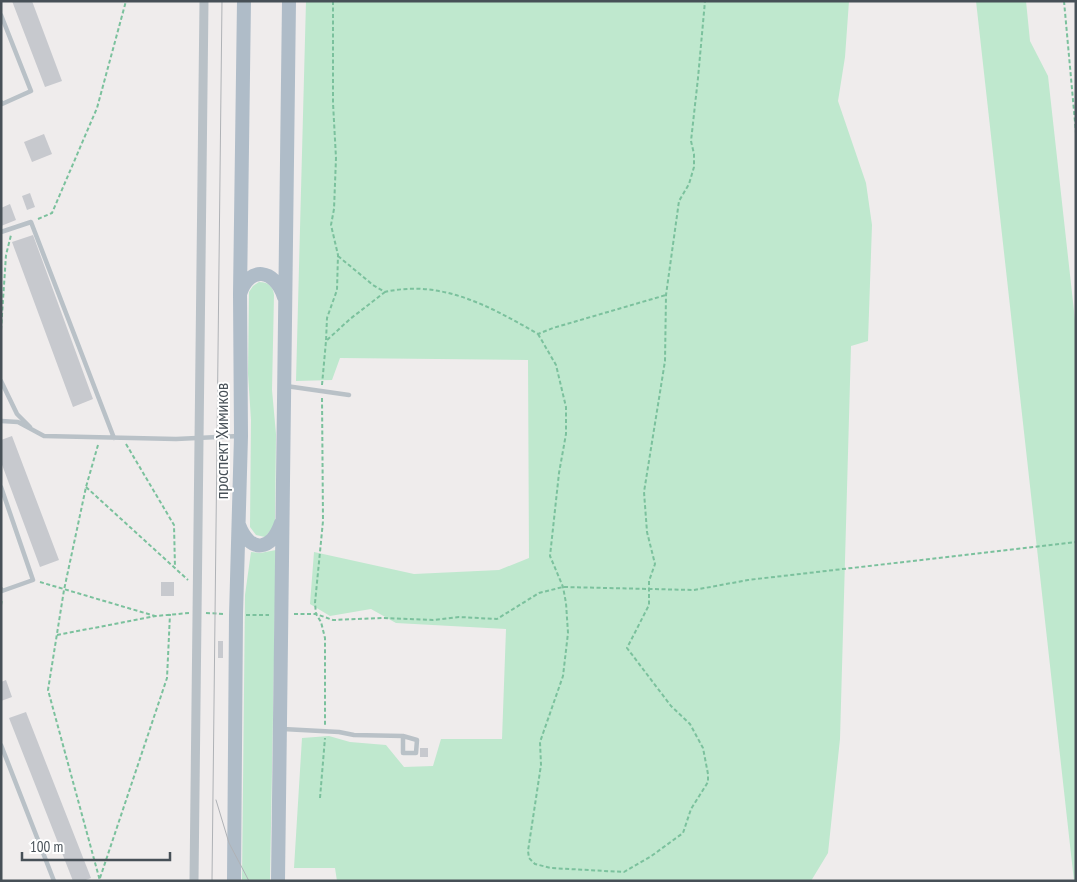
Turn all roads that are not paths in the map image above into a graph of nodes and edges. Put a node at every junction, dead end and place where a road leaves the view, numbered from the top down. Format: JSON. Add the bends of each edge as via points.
{"nodes":[{"id":1,"x":204,"y":1,"type":"edge"},
{"id":2,"x":244,"y":1,"type":"edge"},
{"id":3,"x":289,"y":1,"type":"edge"},
{"id":4,"x":1,"y":15,"type":"edge"},
{"id":5,"x":1,"y":102,"type":"edge"},
{"id":6,"x":1,"y":232,"type":"edge"},
{"id":7,"x":240,"y":294,"type":"junction"},
{"id":8,"x":285,"y":300,"type":"junction"},
{"id":9,"x":1,"y":381,"type":"edge"},
{"id":10,"x":284,"y":386,"type":"junction"},
{"id":11,"x":349,"y":395,"type":"dead end"},
{"id":12,"x":1,"y":421,"type":"edge"},
{"id":13,"x":32,"y":430,"type":"junction"},
{"id":14,"x":241,"y":436,"type":"junction"},
{"id":15,"x":114,"y":438,"type":"junction"},
{"id":16,"x":199,"y":438,"type":"junction"},
{"id":17,"x":1,"y":487,"type":"edge"},
{"id":18,"x":283,"y":516,"type":"junction"},
{"id":19,"x":239,"y":524,"type":"junction"},
{"id":20,"x":2,"y":591,"type":"edge"},
{"id":21,"x":282,"y":728,"type":"junction"},
{"id":22,"x":403,"y":736,"type":"junction"},
{"id":23,"x":1,"y":745,"type":"edge"},
{"id":24,"x":54,"y":881,"type":"edge"},
{"id":25,"x":194,"y":881,"type":"edge"},
{"id":26,"x":234,"y":881,"type":"edge"},
{"id":27,"x":278,"y":881,"type":"edge"}],
"edges":[{"from":1,"to":16,"type":"street"},
{"from":2,"to":7,"type":"main road","name":"проспект Химиков"},
{"from":3,"to":8,"type":"main road"},
{"from":4,"to":5,"type":"lane","via":[[31,91]]},
{"from":6,"to":15,"type":"lane","via":[[32,222]]},
{"from":7,"to":8,"type":"main road","via":[[250,278],[266,275],[279,284]]},
{"from":7,"to":14,"type":"main road","name":"проспект Химиков"},
{"from":8,"to":10,"type":"main road"},
{"from":9,"to":13,"type":"lane","via":[[17,414]]},
{"from":10,"to":11,"type":"lane"},
{"from":10,"to":18,"type":"main road"},
{"from":12,"to":13,"type":"lane","via":[[18,422]]},
{"from":13,"to":15,"type":"lane","via":[[44,436]]},
{"from":14,"to":16,"type":"lane"},
{"from":14,"to":19,"type":"main road","name":"проспект Химиков"},
{"from":15,"to":16,"type":"lane"},
{"from":16,"to":25,"type":"street"},
{"from":17,"to":20,"type":"lane","via":[[33,580]]},
{"from":18,"to":19,"type":"main road","via":[[276,536],[263,544],[247,541]]},
{"from":18,"to":21,"type":"main road"},
{"from":19,"to":26,"type":"main road","name":"проспект Химиков"},
{"from":21,"to":22,"type":"lane"},
{"from":21,"to":27,"type":"main road"},
{"from":22,"to":22,"type":"lane","via":[[416,740],[416,753],[403,753]]},
{"from":23,"to":24,"type":"lane"}]}
